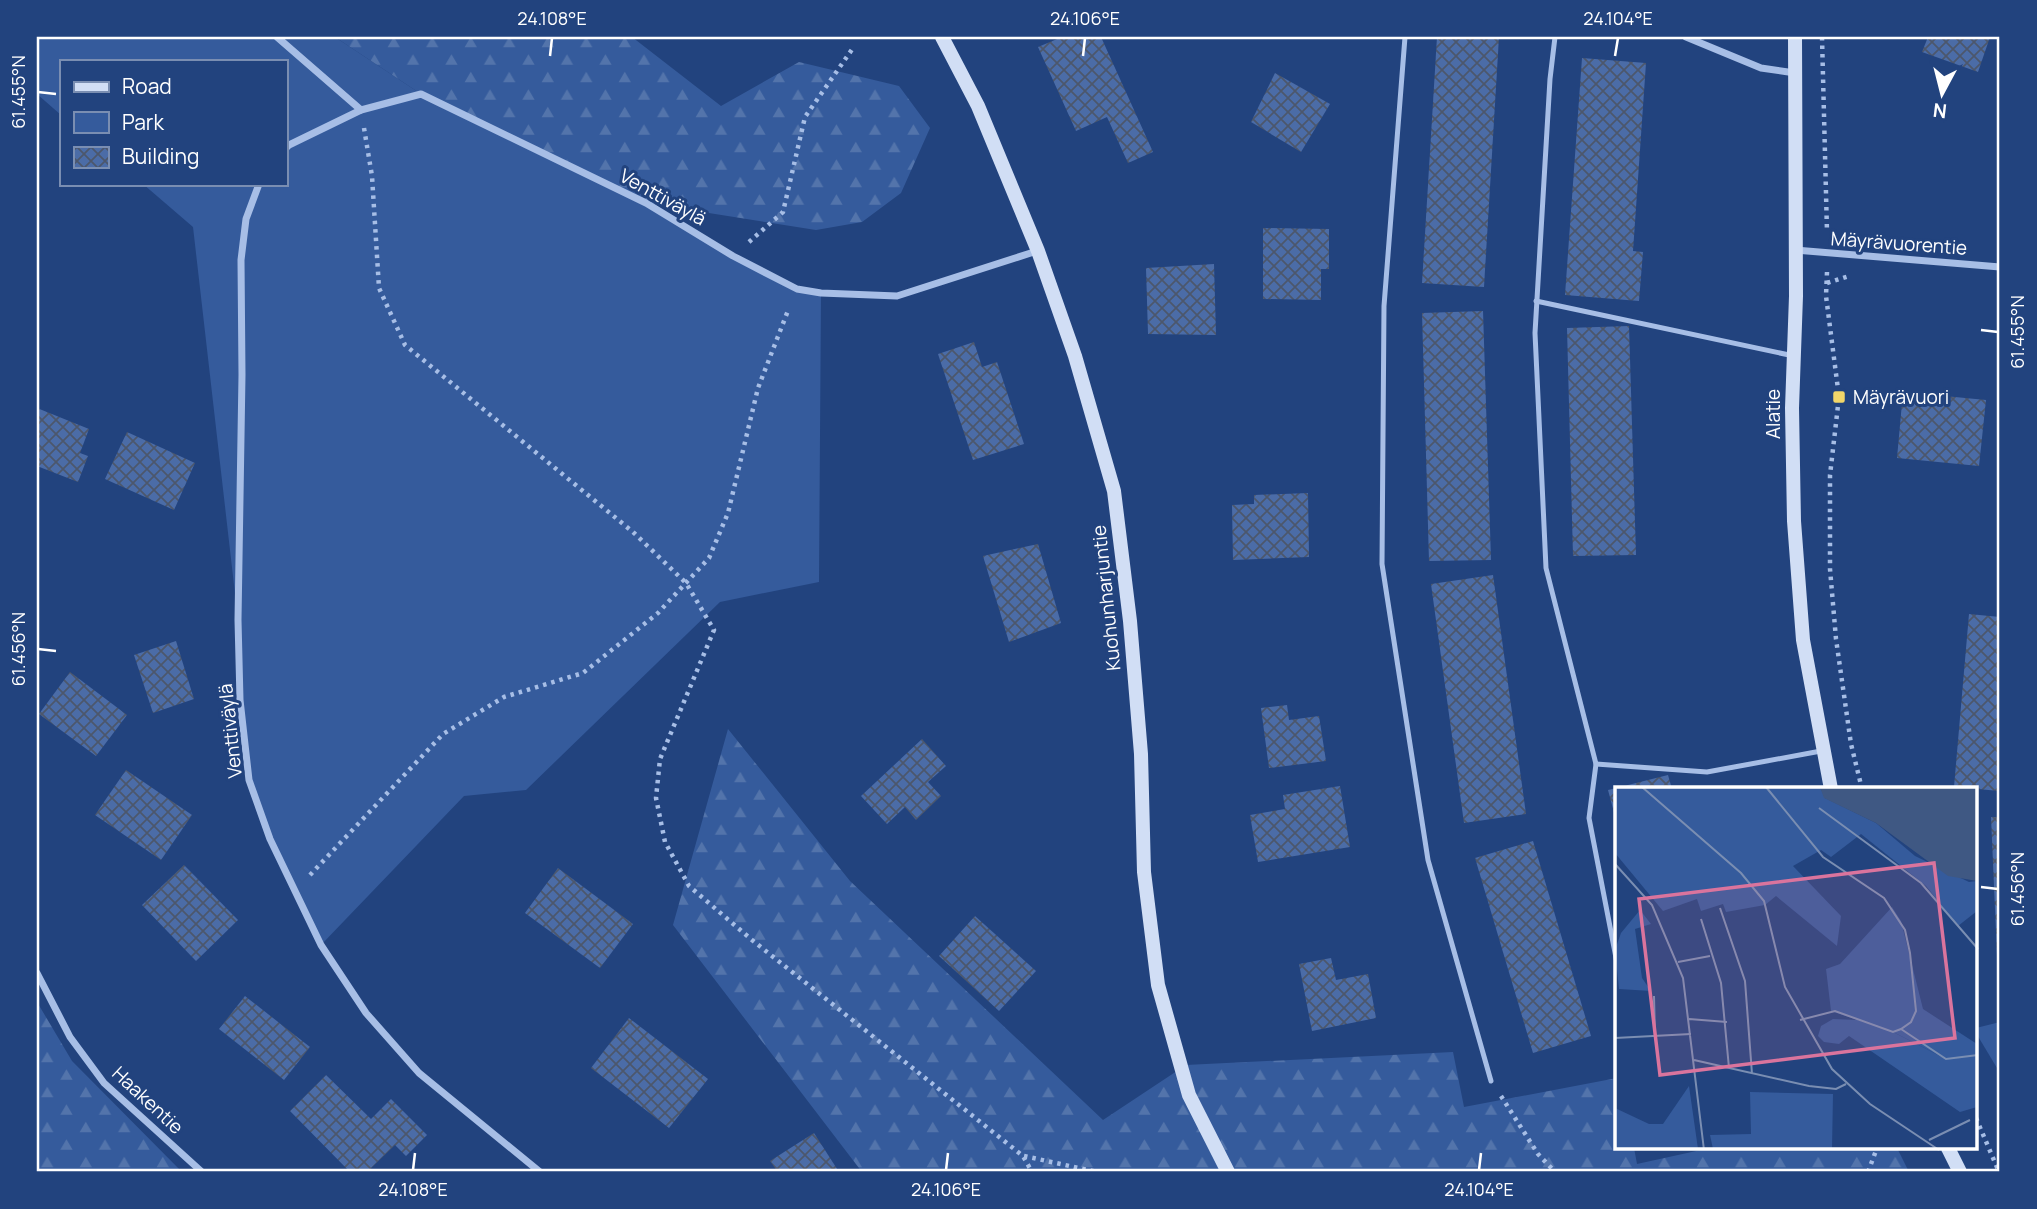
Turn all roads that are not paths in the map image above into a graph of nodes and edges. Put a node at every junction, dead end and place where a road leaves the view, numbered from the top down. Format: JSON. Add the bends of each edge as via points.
{"nodes":[{"id":1,"x":277,"y":37,"type":"edge"},
{"id":2,"x":942,"y":37,"type":"edge"},
{"id":3,"x":1405,"y":37,"type":"edge"},
{"id":4,"x":1555,"y":37,"type":"edge"},
{"id":5,"x":1686,"y":37,"type":"edge"},
{"id":6,"x":1795,"y":37,"type":"edge"},
{"id":7,"x":1795,"y":74,"type":"junction"},
{"id":8,"x":362,"y":110,"type":"junction"},
{"id":9,"x":287,"y":147,"type":"edge"},
{"id":10,"x":258,"y":186,"type":"edge"},
{"id":11,"x":1795,"y":250,"type":"junction"},
{"id":12,"x":1038,"y":251,"type":"junction"},
{"id":13,"x":2000,"y":267,"type":"edge"},
{"id":14,"x":1536,"y":301,"type":"junction"},
{"id":15,"x":1794,"y":356,"type":"junction"},
{"id":16,"x":1824,"y":750,"type":"junction"},
{"id":17,"x":1597,"y":764,"type":"junction"},
{"id":18,"x":1831,"y":787,"type":"edge"},
{"id":19,"x":1615,"y":953,"type":"edge"},
{"id":20,"x":37,"y":973,"type":"edge"},
{"id":21,"x":1491,"y":1081,"type":"road end"},
{"id":22,"x":1949,"y":1150,"type":"edge"},
{"id":23,"x":202,"y":1172,"type":"edge"},
{"id":24,"x":540,"y":1172,"type":"edge"},
{"id":25,"x":1228,"y":1172,"type":"edge"},
{"id":26,"x":1960,"y":1172,"type":"edge"}],
"edges":[{"from":1,"to":8,"type":"street"},
{"from":2,"to":12,"type":"main road","name":"Kuohunharjuntie","via":[[978,106]]},
{"from":3,"to":21,"type":"lane","via":[[1384,306],[1382,564],[1428,860]]},
{"from":4,"to":14,"type":"lane"},
{"from":5,"to":7,"type":"street","via":[[1761,68]]},
{"from":6,"to":7,"type":"main road","name":"Alatie"},
{"from":7,"to":11,"type":"main road","name":"Alatie"},
{"from":8,"to":9,"type":"street","name":"Venttiväylä"},
{"from":8,"to":12,"type":"street","name":"Venttiväylä","via":[[421,94],[646,202],[796,289],[897,296]]},
{"from":10,"to":24,"type":"street","name":"Venttiväylä","via":[[246,219],[241,260],[238,620],[249,780],[270,839],[321,945],[366,1013],[419,1073]]},
{"from":11,"to":13,"type":"street","name":"Mäyrävuorentie"},
{"from":11,"to":15,"type":"main road","name":"Alatie"},
{"from":12,"to":25,"type":"main road","name":"Kuohunharjuntie","via":[[1076,356],[1114,491],[1130,621],[1141,754],[1144,872],[1158,985],[1189,1095]]},
{"from":14,"to":15,"type":"lane"},
{"from":14,"to":17,"type":"lane","via":[[1546,568]]},
{"from":15,"to":16,"type":"main road","name":"Alatie","via":[[1794,520],[1803,640]]},
{"from":16,"to":17,"type":"lane","via":[[1707,772]]},
{"from":16,"to":18,"type":"main road","name":"Alatie"},
{"from":17,"to":19,"type":"lane","via":[[1589,818]]},
{"from":20,"to":23,"type":"street","name":"Haakentie","via":[[70,1037],[104,1083]]},
{"from":22,"to":26,"type":"main road"}]}
